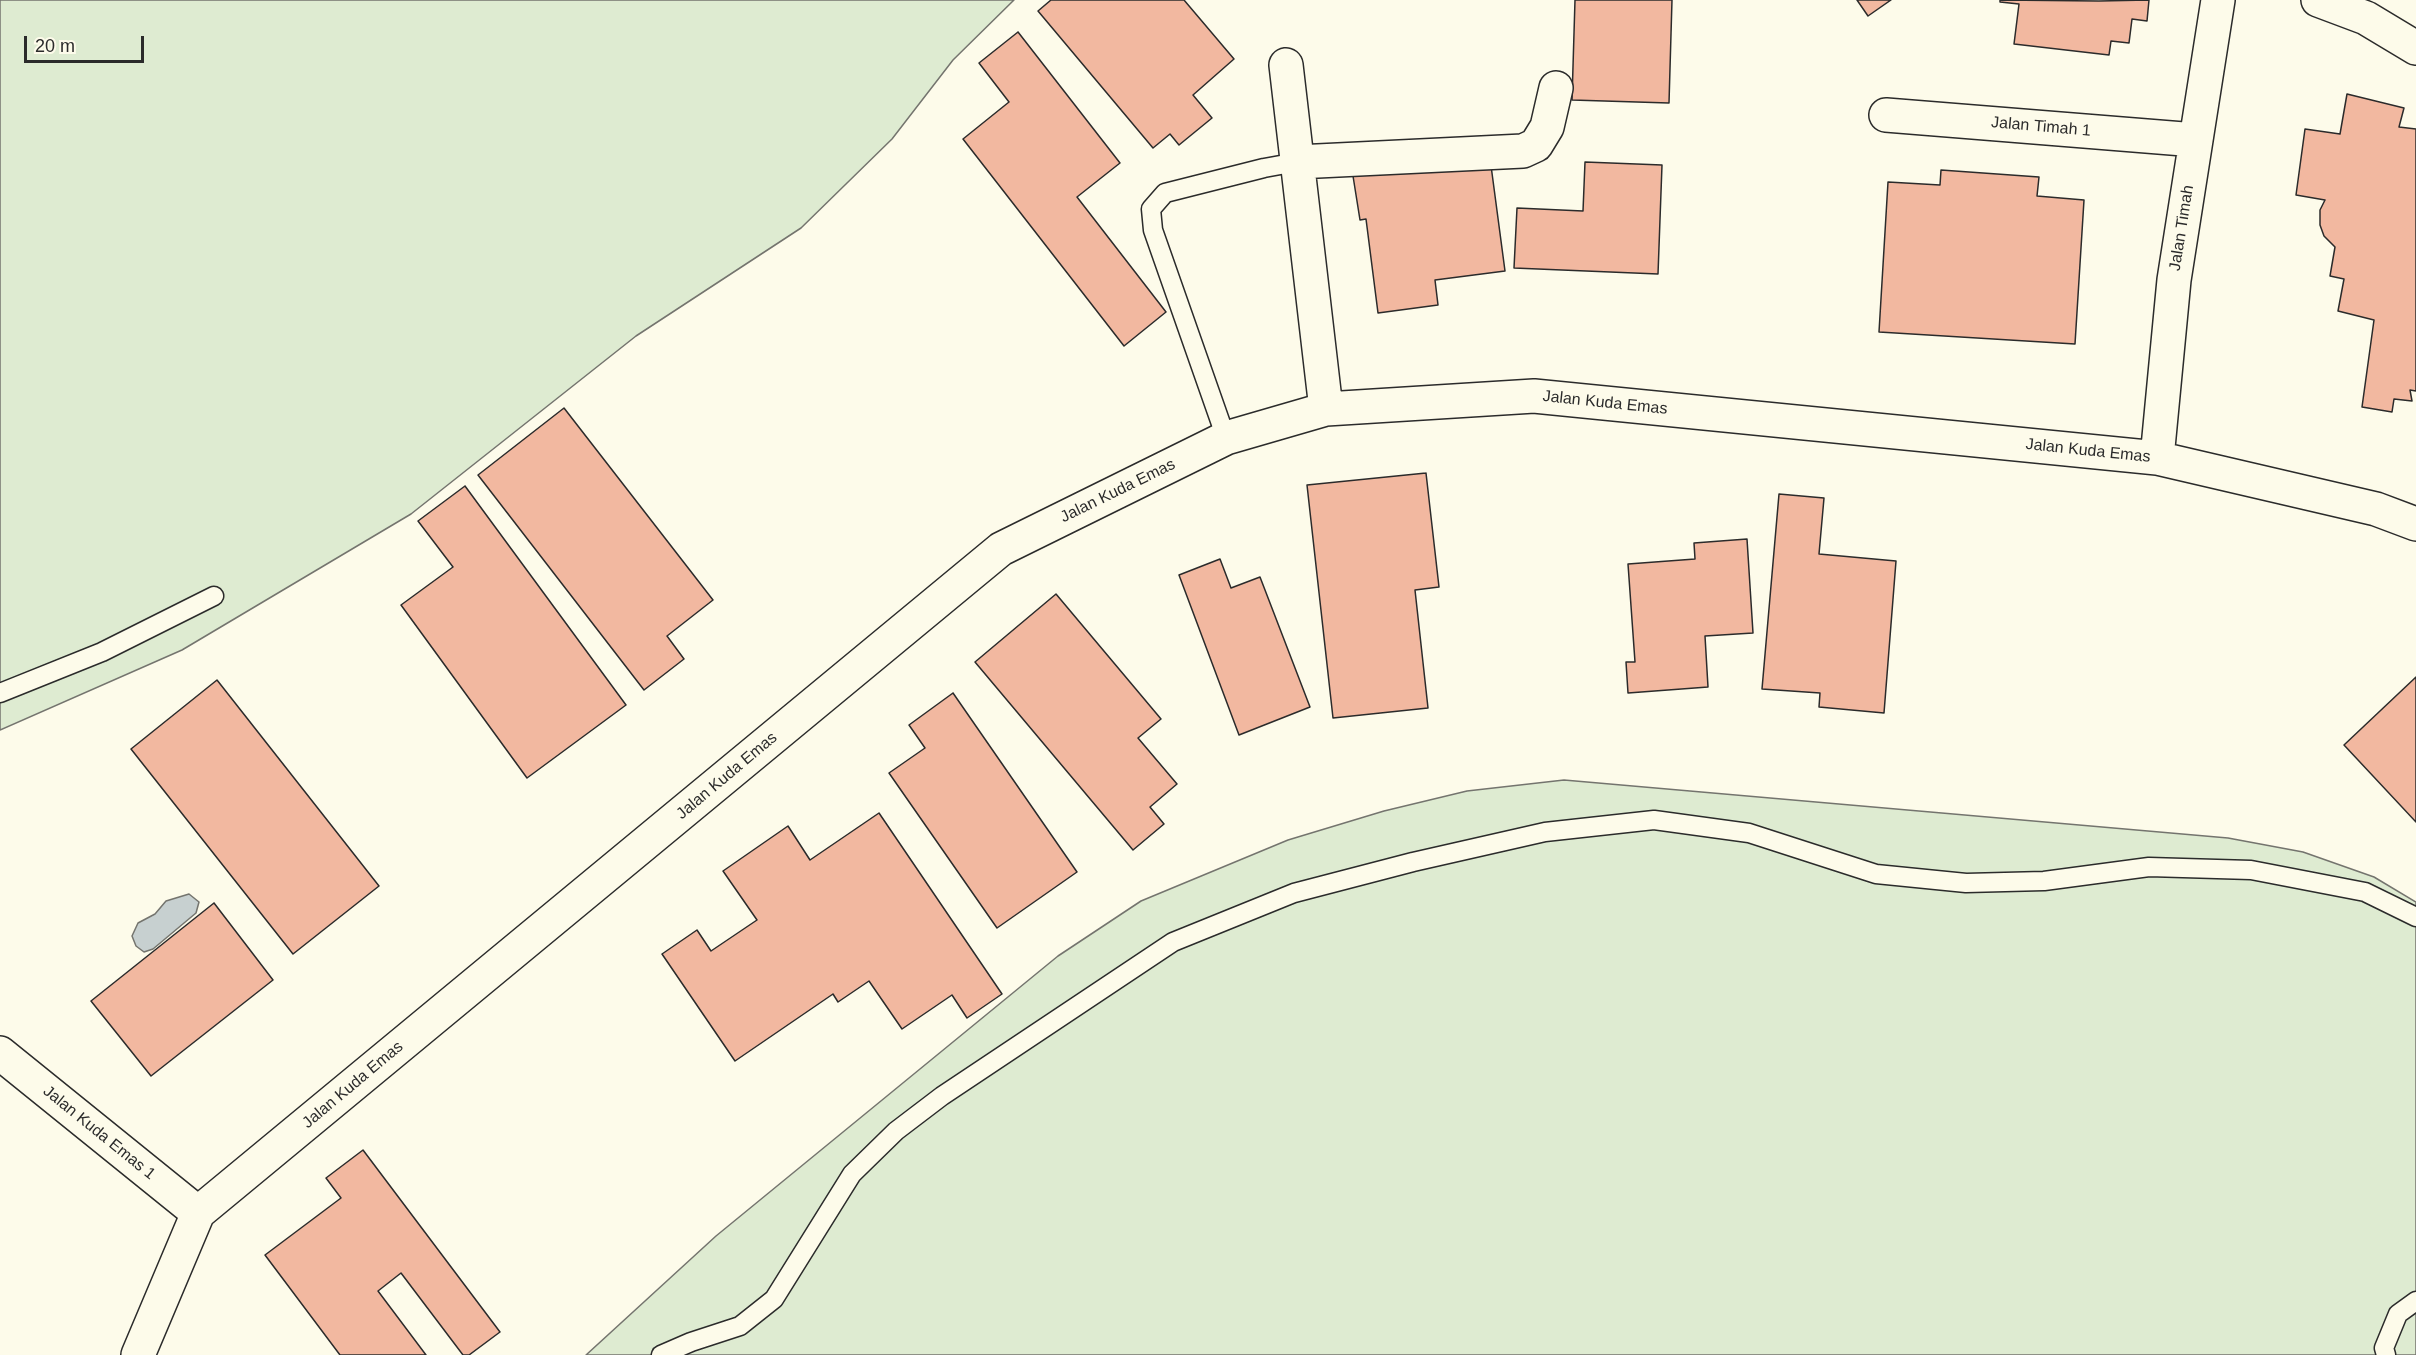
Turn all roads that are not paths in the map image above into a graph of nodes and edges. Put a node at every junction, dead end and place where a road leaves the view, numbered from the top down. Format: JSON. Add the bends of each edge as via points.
{"nodes":[{"id":1,"x":2218,"y":0,"type":"edge"},
{"id":2,"x":2318,"y":0,"type":"edge"},
{"id":3,"x":2416,"y":48,"type":"edge"},
{"id":4,"x":1286,"y":65,"type":"dead end"},
{"id":5,"x":1556,"y":88,"type":"dead end"},
{"id":6,"x":1887,"y":115,"type":"dead end"},
{"id":7,"x":2196,"y":140,"type":"junction"},
{"id":8,"x":1297,"y":162,"type":"junction"},
{"id":9,"x":1326,"y":409,"type":"junction"},
{"id":10,"x":1226,"y":438,"type":"junction"},
{"id":11,"x":2157,"y":458,"type":"junction"},
{"id":12,"x":2416,"y":524,"type":"edge"},
{"id":13,"x":214,"y":596,"type":"dead end"},
{"id":14,"x":0,"y":693,"type":"edge"},
{"id":15,"x":2416,"y":917,"type":"edge"},
{"id":16,"x":0,"y":1053,"type":"edge"},
{"id":17,"x":198,"y":1214,"type":"junction"},
{"id":18,"x":2416,"y":1301,"type":"edge"},
{"id":19,"x":138,"y":1355,"type":"edge"},
{"id":20,"x":661,"y":1355,"type":"edge"},
{"id":21,"x":2386,"y":1355,"type":"edge"}],
"edges":[{"from":1,"to":7,"type":"street","name":"Jalan Timah"},
{"from":2,"to":3,"type":"street","via":[[2366,18]]},
{"from":4,"to":8,"type":"street"},
{"from":5,"to":8,"type":"street","via":[[1547,128],[1536,145],[1523,152]]},
{"from":6,"to":7,"type":"street","name":"Jalan Timah 1"},
{"from":7,"to":11,"type":"street","name":"Jalan Timah","via":[[2174,280]]},
{"from":8,"to":9,"type":"street"},
{"from":8,"to":10,"type":"lane","via":[[1165,193],[1151,209],[1153,230]]},
{"from":9,"to":10,"type":"street","name":"Jalan Kuda Emas"},
{"from":9,"to":11,"type":"street","name":"Jalan Kuda Emas","via":[[1534,396]]},
{"from":10,"to":17,"type":"street","name":"Jalan Kuda Emas","via":[[1001,549]]},
{"from":11,"to":12,"type":"street","name":"Jalan Kuda Emas","via":[[2376,509]]},
{"from":13,"to":14,"type":"lane","via":[[102,652]]},
{"from":15,"to":20,"type":"lane","via":[[2365,892],[2251,870],[2150,867],[2044,881],[1966,883],[1876,874],[1749,833],[1654,820],[1545,832],[1413,862],[1294,893],[1173,942],[896,1131],[852,1174],[774,1299],[740,1326]]},
{"from":16,"to":17,"type":"street","name":"Jalan Kuda Emas 1"},
{"from":17,"to":19,"type":"street","name":"Jalan Kuda Emas"},
{"from":18,"to":21,"type":"lane","via":[[2398,1314],[2384,1348]]}]}
